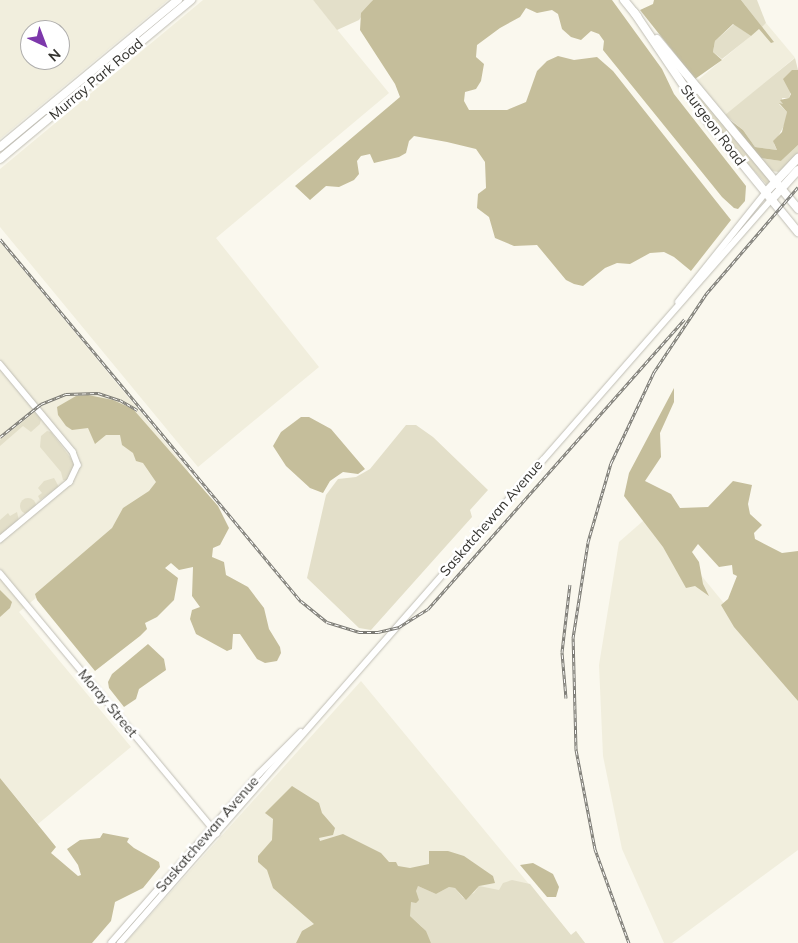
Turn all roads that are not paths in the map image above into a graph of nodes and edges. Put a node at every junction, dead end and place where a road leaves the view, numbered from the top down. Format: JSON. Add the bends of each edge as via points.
{"nodes":[{"id":1,"x":178,"y":0,"type":"edge"},
{"id":2,"x":192,"y":0,"type":"edge"},
{"id":3,"x":624,"y":0,"type":"edge"},
{"id":4,"x":634,"y":12,"type":"junction"},
{"id":5,"x":0,"y":148,"type":"edge"},
{"id":6,"x":798,"y":158,"type":"edge"},
{"id":7,"x":0,"y":159,"type":"edge"},
{"id":8,"x":798,"y":170,"type":"edge"},
{"id":9,"x":778,"y":186,"type":"junction"},
{"id":10,"x":766,"y":192,"type":"junction"},
{"id":11,"x":772,"y":200,"type":"junction"},
{"id":12,"x":798,"y":209,"type":"edge"},
{"id":13,"x":798,"y":232,"type":"edge"},
{"id":14,"x":674,"y":308,"type":"junction"},
{"id":15,"x":0,"y":364,"type":"edge"},
{"id":16,"x":0,"y":540,"type":"edge"},
{"id":17,"x":0,"y":573,"type":"edge"},
{"id":18,"x":306,"y":728,"type":"junction"},
{"id":19,"x":212,"y":828,"type":"junction"},
{"id":20,"x":217,"y":833,"type":"junction"},
{"id":21,"x":112,"y":943,"type":"edge"},
{"id":22,"x":120,"y":943,"type":"edge"}],
"edges":[{"from":1,"to":5,"type":"main road","name":"Murray Park Road"},
{"from":2,"to":7,"type":"main road","name":"Murray Park Road"},
{"from":3,"to":4,"type":"main road","name":"Sturgeon Road"},
{"from":4,"to":9,"type":"main road","name":"Sturgeon Road"},
{"from":4,"to":10,"type":"main road","name":"Sturgeon Road","via":[[709,123]]},
{"from":6,"to":9,"type":"main road","name":"Saskatchewan Avenue"},
{"from":8,"to":9,"type":"main road","name":"Saskatchewan Avenue"},
{"from":9,"to":10,"type":"main road","name":"Saskatchewan Avenue"},
{"from":9,"to":11,"type":"main road","name":"Saskatchewan Avenue"},
{"from":9,"to":12,"type":"main road","name":"Sturgeon Road"},
{"from":10,"to":11,"type":"main road","name":"Sturgeon Road"},
{"from":10,"to":14,"type":"street","name":"Saskatchewan Avenue"},
{"from":11,"to":13,"type":"main road","name":"Sturgeon Road"},
{"from":11,"to":14,"type":"street","name":"Saskatchewan Avenue"},
{"from":14,"to":18,"type":"street","name":"Saskatchewan Avenue"},
{"from":15,"to":16,"type":"street","via":[[73,452],[78,464],[70,482]]},
{"from":17,"to":19,"type":"street","name":"Moray Street"},
{"from":18,"to":19,"type":"street","name":"Saskatchewan Avenue","via":[[259,774]]},
{"from":18,"to":20,"type":"street","name":"Saskatchewan Avenue"},
{"from":19,"to":20,"type":"street","name":"Moray Street"},
{"from":19,"to":21,"type":"street","name":"Saskatchewan Avenue"},
{"from":20,"to":22,"type":"street","name":"Saskatchewan Avenue"}]}
